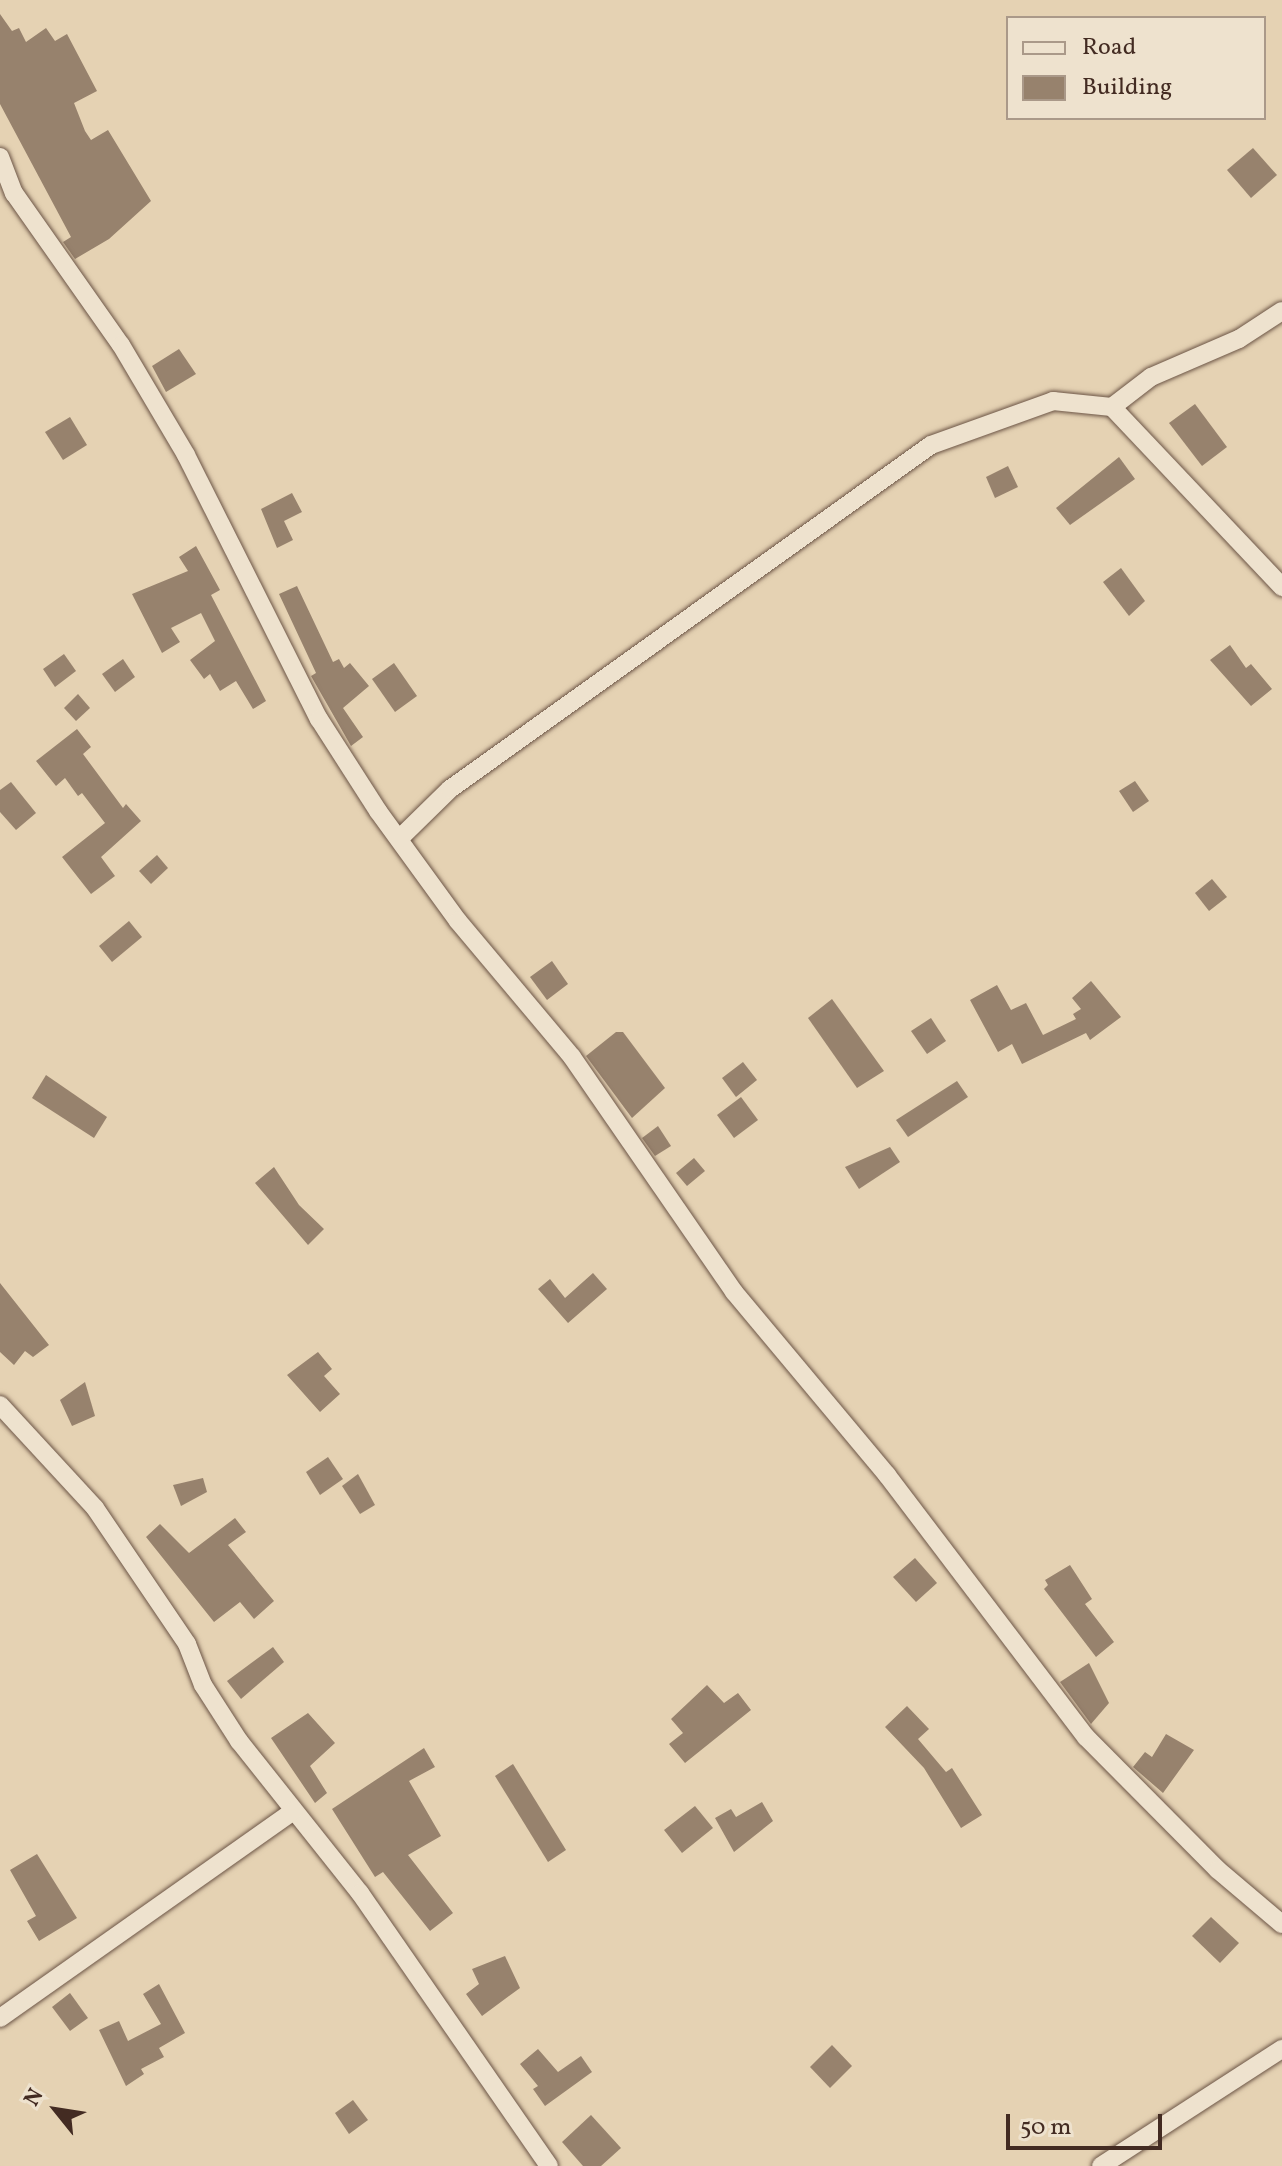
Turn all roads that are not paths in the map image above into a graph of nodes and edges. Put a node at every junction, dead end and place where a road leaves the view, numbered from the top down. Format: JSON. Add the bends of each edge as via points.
{"nodes":[{"id":1,"x":0,"y":157,"type":"edge"},
{"id":2,"x":1282,"y":311,"type":"edge"},
{"id":3,"x":1112,"y":407,"type":"junction"},
{"id":4,"x":1282,"y":587,"type":"edge"},
{"id":5,"x":400,"y":838,"type":"junction"},
{"id":6,"x":0,"y":1405,"type":"edge"},
{"id":7,"x":293,"y":1811,"type":"junction"},
{"id":8,"x":1282,"y":1924,"type":"edge"},
{"id":9,"x":0,"y":2018,"type":"edge"},
{"id":10,"x":1282,"y":2049,"type":"edge"},
{"id":11,"x":549,"y":2166,"type":"edge"},
{"id":12,"x":1101,"y":2166,"type":"edge"}],
"edges":[{"from":1,"to":5,"type":"street","via":[[14,193],[121,345],[186,455],[319,719]]},
{"from":2,"to":3,"type":"street","via":[[1239,339],[1151,377]]},
{"from":3,"to":4,"type":"street"},
{"from":3,"to":5,"type":"street","via":[[1053,401],[931,445],[450,789]]},
{"from":5,"to":8,"type":"street","via":[[458,921],[572,1057],[734,1292],[887,1475],[1086,1737],[1172,1826]]},
{"from":6,"to":7,"type":"street","via":[[103,1520],[187,1644],[203,1685],[239,1741]]},
{"from":7,"to":9,"type":"street"},
{"from":7,"to":11,"type":"street","via":[[360,1893]]},
{"from":10,"to":12,"type":"street"}]}
